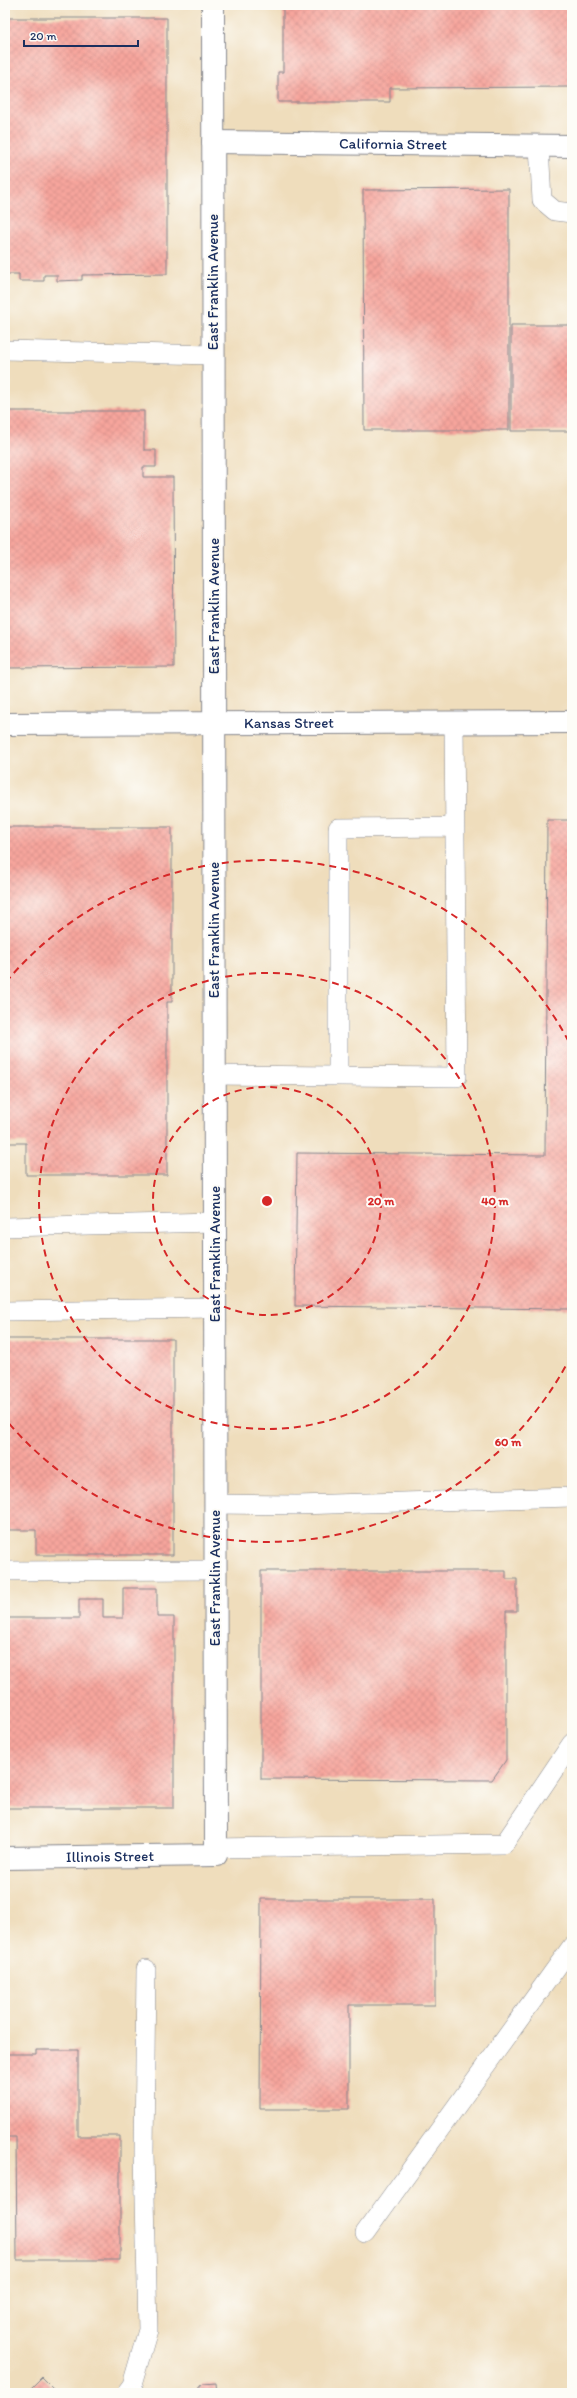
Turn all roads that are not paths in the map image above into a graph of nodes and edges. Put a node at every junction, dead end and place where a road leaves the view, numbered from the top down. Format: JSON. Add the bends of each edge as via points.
{"nodes":[{"id":1,"x":213,"y":5,"type":"edge"},
{"id":2,"x":213,"y":142,"type":"junction"},
{"id":3,"x":539,"y":146,"type":"junction"},
{"id":4,"x":572,"y":146,"type":"edge"},
{"id":5,"x":572,"y":213,"type":"edge"},
{"id":6,"x":5,"y":350,"type":"edge"},
{"id":7,"x":213,"y":355,"type":"junction"},
{"id":8,"x":454,"y":722,"type":"junction"},
{"id":9,"x":572,"y":722,"type":"edge"},
{"id":10,"x":214,"y":723,"type":"junction"},
{"id":11,"x":5,"y":724,"type":"edge"},
{"id":12,"x":454,"y":827,"type":"junction"},
{"id":13,"x":214,"y":1075,"type":"junction"},
{"id":14,"x":338,"y":1076,"type":"junction"},
{"id":15,"x":215,"y":1222,"type":"junction"},
{"id":16,"x":5,"y":1227,"type":"edge"},
{"id":17,"x":215,"y":1308,"type":"junction"},
{"id":18,"x":5,"y":1310,"type":"edge"},
{"id":19,"x":572,"y":1497,"type":"edge"},
{"id":20,"x":215,"y":1504,"type":"junction"},
{"id":21,"x":215,"y":1570,"type":"junction"},
{"id":22,"x":5,"y":1571,"type":"edge"},
{"id":23,"x":572,"y":1743,"type":"edge"},
{"id":24,"x":216,"y":1852,"type":"junction"},
{"id":25,"x":5,"y":1858,"type":"edge"},
{"id":26,"x":572,"y":1946,"type":"edge"},
{"id":27,"x":146,"y":1969,"type":"dead end"},
{"id":28,"x":365,"y":2233,"type":"dead end"},
{"id":29,"x":126,"y":2393,"type":"edge"}],
"edges":[{"from":1,"to":2,"type":"street","name":"East Franklin Avenue"},
{"from":2,"to":3,"type":"street","name":"California Street"},
{"from":2,"to":7,"type":"street","name":"East Franklin Avenue"},
{"from":3,"to":4,"type":"street","name":"California Street"},
{"from":3,"to":5,"type":"lane","via":[[542,200],[555,211]]},
{"from":6,"to":7,"type":"lane"},
{"from":7,"to":10,"type":"street","name":"East Franklin Avenue"},
{"from":8,"to":9,"type":"street","name":"Kansas Street"},
{"from":8,"to":10,"type":"street","name":"Kansas Street"},
{"from":8,"to":12,"type":"lane"},
{"from":10,"to":11,"type":"street","name":"Kansas Street"},
{"from":10,"to":13,"type":"street","name":"East Franklin Avenue"},
{"from":12,"to":14,"type":"lane","via":[[338,828]]},
{"from":12,"to":14,"type":"lane","via":[[457,1077]]},
{"from":13,"to":14,"type":"lane"},
{"from":13,"to":15,"type":"street","name":"East Franklin Avenue"},
{"from":15,"to":16,"type":"lane"},
{"from":15,"to":17,"type":"street","name":"East Franklin Avenue"},
{"from":17,"to":18,"type":"lane"},
{"from":17,"to":20,"type":"street","name":"East Franklin Avenue"},
{"from":19,"to":20,"type":"lane","via":[[297,1505]]},
{"from":20,"to":21,"type":"street","name":"East Franklin Avenue"},
{"from":21,"to":22,"type":"lane"},
{"from":21,"to":24,"type":"street","name":"East Franklin Avenue"},
{"from":23,"to":24,"type":"lane","via":[[504,1844]]},
{"from":24,"to":25,"type":"street","name":"Illinois Street"},
{"from":26,"to":28,"type":"lane"},
{"from":27,"to":29,"type":"lane","via":[[144,2153],[148,2330],[132,2385]]}]}
